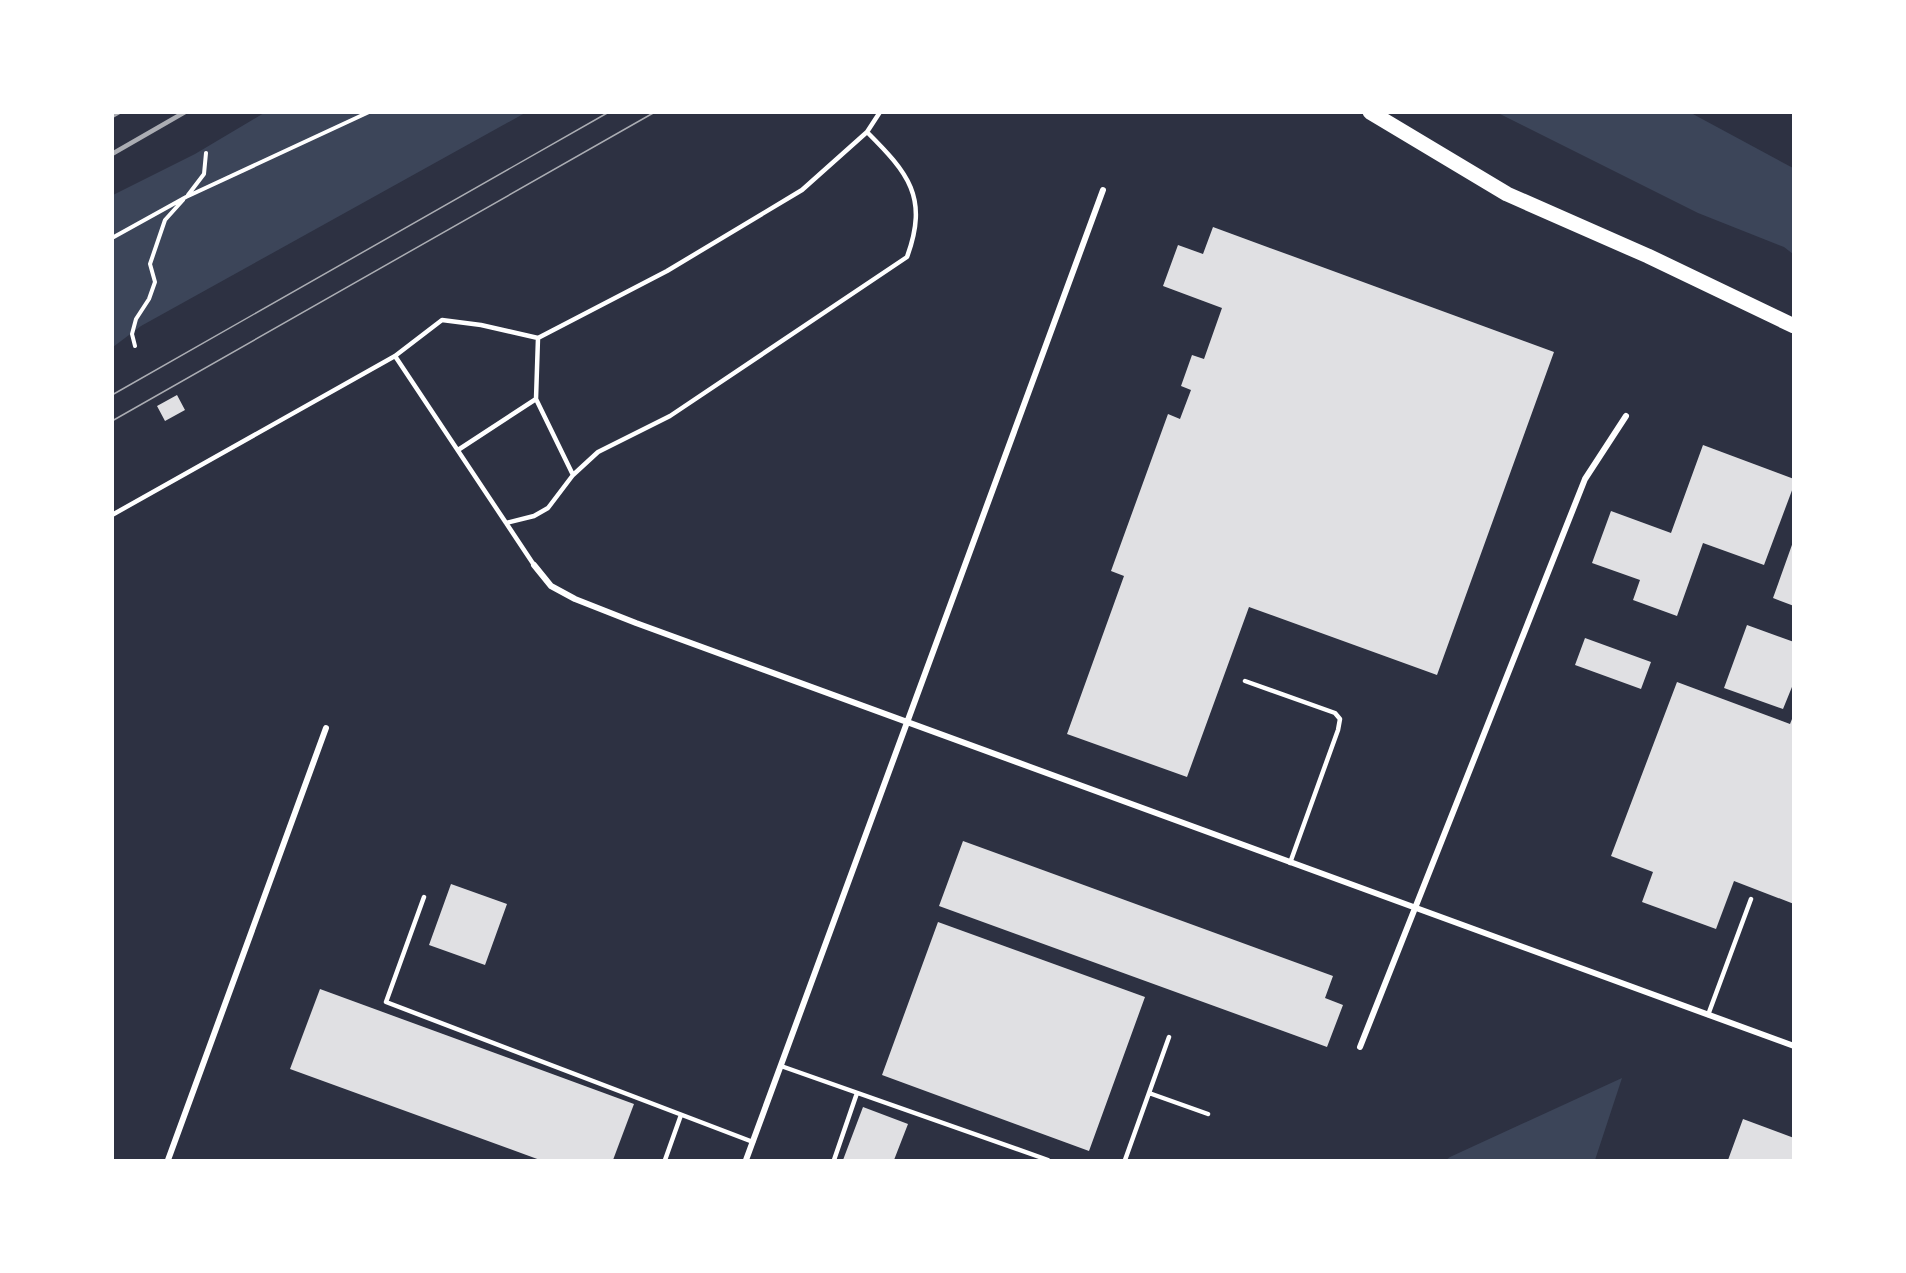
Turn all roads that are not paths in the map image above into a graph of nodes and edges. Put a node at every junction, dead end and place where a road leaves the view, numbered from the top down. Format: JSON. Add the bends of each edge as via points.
{"nodes":[{"id":1,"x":880,"y":112,"type":"edge"},
{"id":2,"x":1370,"y":112,"type":"edge"},
{"id":3,"x":867,"y":132,"type":"junction"},
{"id":4,"x":1103,"y":190,"type":"dead end"},
{"id":5,"x":1794,"y":326,"type":"edge"},
{"id":6,"x":538,"y":338,"type":"junction"},
{"id":7,"x":395,"y":356,"type":"junction"},
{"id":8,"x":536,"y":399,"type":"junction"},
{"id":9,"x":1626,"y":416,"type":"dead end"},
{"id":10,"x":458,"y":450,"type":"junction"},
{"id":11,"x":573,"y":475,"type":"junction"},
{"id":12,"x":112,"y":515,"type":"edge"},
{"id":13,"x":506,"y":523,"type":"junction"},
{"id":14,"x":534,"y":565,"type":"joint"},
{"id":15,"x":1245,"y":681,"type":"dead end"},
{"id":16,"x":907,"y":723,"type":"junction"},
{"id":17,"x":326,"y":728,"type":"dead end"},
{"id":18,"x":1290,"y":863,"type":"junction"},
{"id":19,"x":424,"y":897,"type":"dead end"},
{"id":20,"x":1751,"y":899,"type":"dead end"},
{"id":21,"x":1414,"y":908,"type":"junction"},
{"id":22,"x":1708,"y":1015,"type":"junction"},
{"id":23,"x":1169,"y":1037,"type":"dead end"},
{"id":24,"x":1794,"y":1046,"type":"edge"},
{"id":25,"x":1360,"y":1047,"type":"dead end"},
{"id":26,"x":781,"y":1066,"type":"junction"},
{"id":27,"x":857,"y":1093,"type":"junction"},
{"id":28,"x":1149,"y":1093,"type":"junction"},
{"id":29,"x":1208,"y":1114,"type":"dead end"},
{"id":30,"x":681,"y":1115,"type":"junction"},
{"id":31,"x":753,"y":1142,"type":"junction"},
{"id":32,"x":168,"y":1161,"type":"edge"},
{"id":33,"x":664,"y":1161,"type":"edge"},
{"id":34,"x":746,"y":1161,"type":"edge"},
{"id":35,"x":834,"y":1161,"type":"edge"},
{"id":36,"x":1048,"y":1161,"type":"edge"},
{"id":37,"x":1125,"y":1161,"type":"edge"}],
"edges":[{"from":1,"to":3,"type":"lane"},
{"from":2,"to":5,"type":"main road","via":[[1507,194]]},
{"from":3,"to":6,"type":"lane","via":[[802,190],[668,271]]},
{"from":3,"to":11,"type":"lane","via":[[894,159],[910,184],[915,202],[915,235],[907,257],[670,416],[598,452]]},
{"from":4,"to":16,"type":"street"},
{"from":6,"to":7,"type":"lane","via":[[442,320]]},
{"from":6,"to":8,"type":"lane"},
{"from":7,"to":10,"type":"lane"},
{"from":7,"to":12,"type":"lane"},
{"from":8,"to":10,"type":"lane"},
{"from":8,"to":11,"type":"lane"},
{"from":9,"to":21,"type":"street","via":[[1585,479]]},
{"from":10,"to":13,"type":"lane"},
{"from":11,"to":13,"type":"lane","via":[[548,508]]},
{"from":13,"to":14,"type":"lane"},
{"from":14,"to":16,"type":"street","via":[[551,586],[575,599]]},
{"from":15,"to":18,"type":"lane","via":[[1335,713],[1340,719]]},
{"from":16,"to":18,"type":"street"},
{"from":16,"to":26,"type":"street"},
{"from":17,"to":32,"type":"street"},
{"from":18,"to":21,"type":"street"},
{"from":19,"to":30,"type":"lane","via":[[386,1002]]},
{"from":20,"to":22,"type":"lane"},
{"from":21,"to":22,"type":"street"},
{"from":21,"to":25,"type":"street"},
{"from":22,"to":24,"type":"street"},
{"from":23,"to":28,"type":"lane"},
{"from":26,"to":27,"type":"lane"},
{"from":26,"to":31,"type":"street"},
{"from":27,"to":35,"type":"lane"},
{"from":27,"to":36,"type":"lane"},
{"from":28,"to":29,"type":"lane"},
{"from":28,"to":37,"type":"lane"},
{"from":30,"to":31,"type":"lane"},
{"from":30,"to":33,"type":"lane"},
{"from":31,"to":34,"type":"street"}]}
